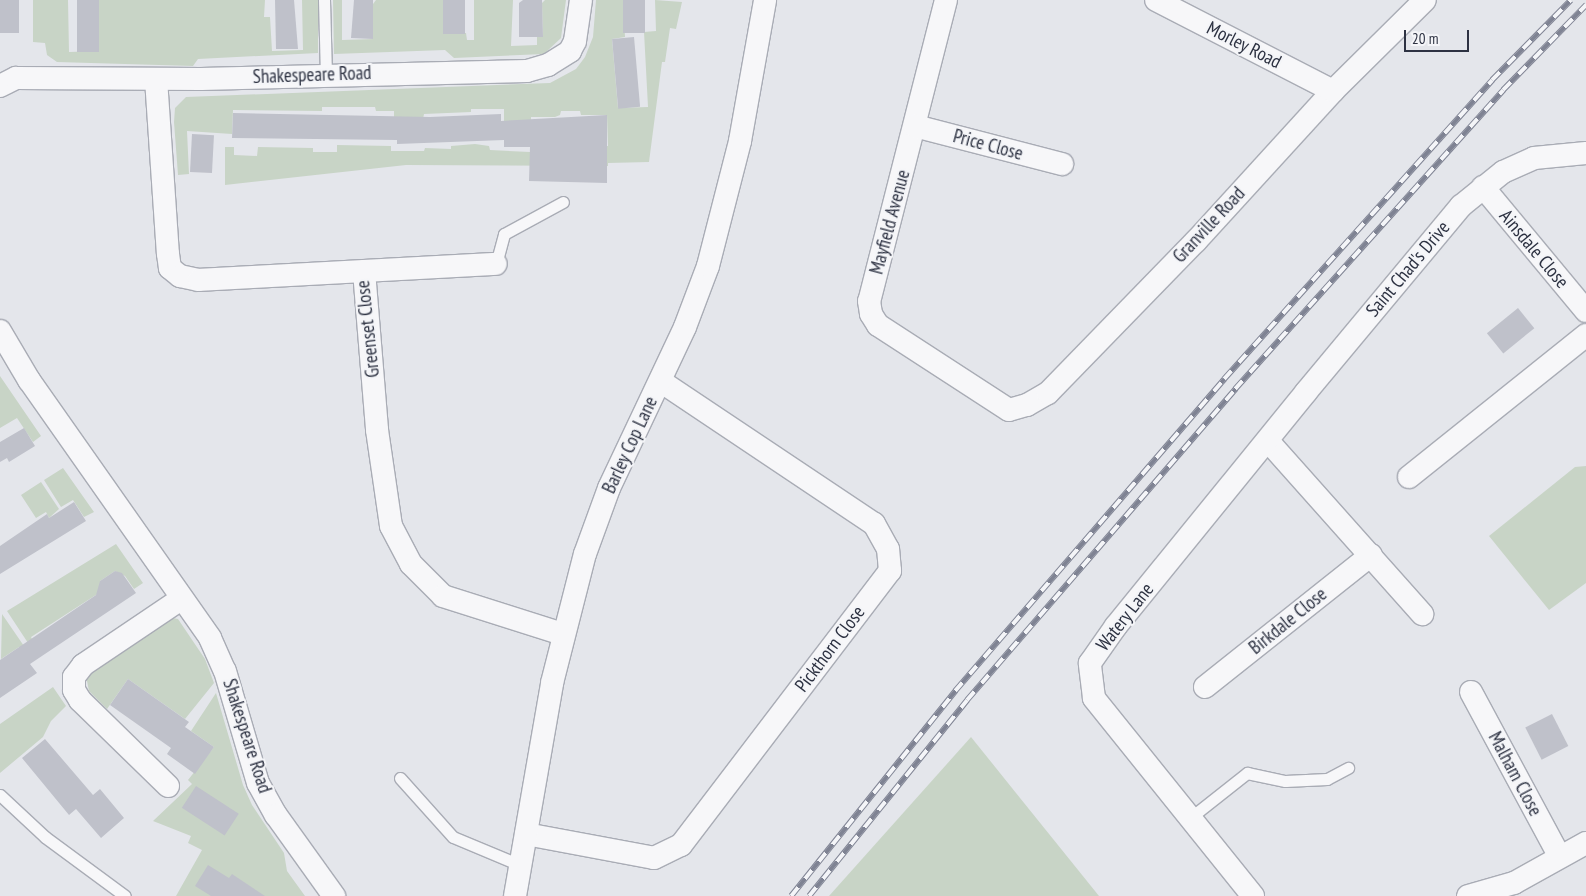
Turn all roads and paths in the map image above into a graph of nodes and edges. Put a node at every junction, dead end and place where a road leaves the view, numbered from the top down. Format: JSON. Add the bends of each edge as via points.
{"nodes":[{"id":1,"x":324,"y":0,"type":"edge"},
{"id":2,"x":581,"y":0,"type":"edge"},
{"id":3,"x":766,"y":0,"type":"edge"},
{"id":4,"x":946,"y":0,"type":"edge"},
{"id":5,"x":1156,"y":0,"type":"edge"},
{"id":6,"x":1425,"y":0,"type":"edge"},
{"id":7,"x":326,"y":75,"type":"junction"},
{"id":8,"x":156,"y":79,"type":"junction"},
{"id":9,"x":0,"y":86,"type":"edge"},
{"id":10,"x":1333,"y":91,"type":"junction"},
{"id":11,"x":915,"y":126,"type":"junction"},
{"id":12,"x":1586,"y":153,"type":"edge"},
{"id":13,"x":1062,"y":164,"type":"dead end"},
{"id":14,"x":1483,"y":187,"type":"junction"},
{"id":15,"x":564,"y":202,"type":"dead end"},
{"id":16,"x":496,"y":264,"type":"joint"},
{"id":17,"x":364,"y":272,"type":"junction"},
{"id":18,"x":1586,"y":311,"type":"edge"},
{"id":19,"x":0,"y":331,"type":"edge"},
{"id":20,"x":1586,"y":335,"type":"edge"},
{"id":21,"x":660,"y":381,"type":"junction"},
{"id":22,"x":978,"y":391,"type":"joint"},
{"id":23,"x":1268,"y":441,"type":"junction"},
{"id":24,"x":1409,"y":477,"type":"dead end"},
{"id":25,"x":1371,"y":555,"type":"junction"},
{"id":26,"x":181,"y":599,"type":"junction"},
{"id":27,"x":1422,"y":614,"type":"dead end"},
{"id":28,"x":563,"y":634,"type":"junction"},
{"id":29,"x":1205,"y":687,"type":"dead end"},
{"id":30,"x":1471,"y":692,"type":"dead end"},
{"id":31,"x":1348,"y":768,"type":"dead end"},
{"id":32,"x":400,"y":778,"type":"dead end"},
{"id":33,"x":168,"y":786,"type":"dead end"},
{"id":34,"x":0,"y":795,"type":"edge"},
{"id":35,"x":1190,"y":818,"type":"junction"},
{"id":36,"x":526,"y":834,"type":"junction"},
{"id":37,"x":1586,"y":843,"type":"edge"},
{"id":38,"x":1560,"y":857,"type":"junction"},
{"id":39,"x":520,"y":865,"type":"junction"},
{"id":40,"x":125,"y":896,"type":"edge"},
{"id":41,"x":334,"y":896,"type":"edge"},
{"id":42,"x":515,"y":896,"type":"edge"},
{"id":43,"x":1254,"y":896,"type":"edge"},
{"id":44,"x":1468,"y":896,"type":"edge"}],
"edges":[{"from":1,"to":7,"type":"lane"},
{"from":2,"to":7,"type":"street","name":"Shakespeare Road","via":[[575,41],[570,51],[539,69]]},
{"from":3,"to":21,"type":"street","name":"Barley Cop Lane","via":[[740,141],[720,223],[697,295]]},
{"from":4,"to":11,"type":"street","name":"Mayfield Avenue"},
{"from":5,"to":10,"type":"street","name":"Morley Road"},
{"from":6,"to":10,"type":"street","name":"Granville Road"},
{"from":7,"to":8,"type":"street","name":"Shakespeare Road"},
{"from":8,"to":9,"type":"street","name":"Shakespeare Road","via":[[16,78]]},
{"from":8,"to":17,"type":"street","name":"Greenset Close","via":[[170,268],[180,276],[199,280]]},
{"from":10,"to":22,"type":"street","name":"Granville Road","via":[[1196,241],[1048,393],[1028,406],[1009,410]]},
{"from":11,"to":13,"type":"street","name":"Price Close"},
{"from":11,"to":22,"type":"street","name":"Mayfield Avenue","via":[[869,301],[871,314],[878,325]]},
{"from":12,"to":14,"type":"street","name":"Saint Chad's Drive","via":[[1534,158],[1504,172]]},
{"from":14,"to":18,"type":"street","name":"Ainsdale Close"},
{"from":14,"to":23,"type":"street","name":"Saint Chad's Drive","via":[[1455,213]]},
{"from":15,"to":16,"type":"lane","via":[[504,234]]},
{"from":16,"to":17,"type":"street"},
{"from":17,"to":28,"type":"street","name":"Greenset Close","via":[[378,430],[391,526],[411,564],[443,596]]},
{"from":19,"to":26,"type":"street","name":"Shakespeare Road","via":[[29,380]]},
{"from":20,"to":24,"type":"street"},
{"from":21,"to":28,"type":"street","name":"Barley Cop Lane","via":[[598,515]]},
{"from":21,"to":36,"type":"street","name":"Pickthorn Close","via":[[874,524],[888,549],[890,571],[681,845],[654,858]]},
{"from":23,"to":25,"type":"street"},
{"from":23,"to":35,"type":"street","name":"Watery Lane","via":[[1116,626],[1090,663],[1094,698]]},
{"from":25,"to":27,"type":"street"},
{"from":25,"to":29,"type":"street","name":"Birkdale Close"},
{"from":26,"to":33,"type":"street","via":[[83,665],[74,677],[74,690],[80,700]]},
{"from":26,"to":41,"type":"street","name":"Shakespeare Road","via":[[210,638],[225,671],[258,783],[276,815]]},
{"from":28,"to":36,"type":"street","name":"Barley Cop Lane"},
{"from":30,"to":38,"type":"street","name":"Malham Close"},
{"from":31,"to":35,"type":"lane","via":[[1327,779],[1285,781],[1247,773]]},
{"from":32,"to":39,"type":"lane","via":[[453,837]]},
{"from":34,"to":40,"type":"lane","via":[[45,837]]},
{"from":35,"to":43,"type":"street","name":"Watery Lane"},
{"from":36,"to":39,"type":"street","name":"Barley Cop Lane"},
{"from":37,"to":38,"type":"street"},
{"from":38,"to":44,"type":"street","via":[[1514,883]]},
{"from":39,"to":42,"type":"street","name":"Barley Cop Lane"}]}
